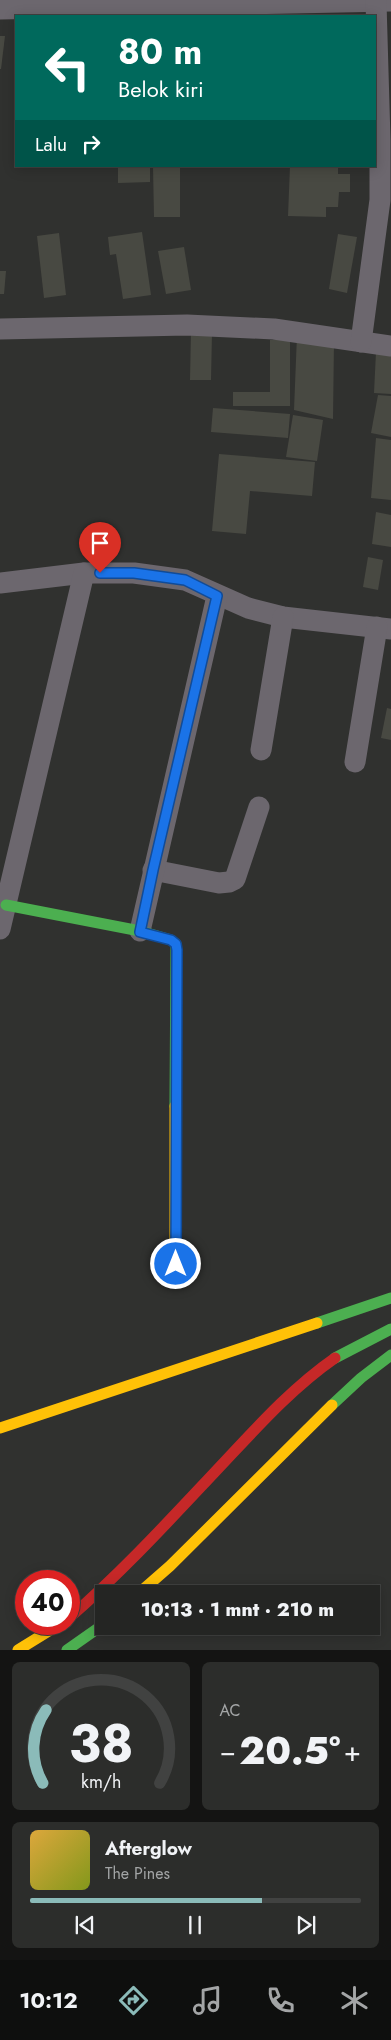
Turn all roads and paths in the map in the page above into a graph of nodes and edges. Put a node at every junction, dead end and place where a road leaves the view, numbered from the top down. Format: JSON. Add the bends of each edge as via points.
{"nodes":[{"id":1,"x":384,"y":2,"type":"edge"},
{"id":2,"x":181,"y":3,"type":"edge"},
{"id":3,"x":0,"y":9,"type":"edge"},
{"id":4,"x":64,"y":12,"type":"edge"},
{"id":5,"x":0,"y":329,"type":"edge"},
{"id":6,"x":361,"y":342,"type":"junction"},
{"id":7,"x":391,"y":346,"type":"edge"},
{"id":8,"x":84,"y":573,"type":"junction"},
{"id":9,"x":0,"y":583,"type":"edge"},
{"id":10,"x":217,"y":596,"type":"junction"},
{"id":11,"x":283,"y":617,"type":"junction"},
{"id":12,"x":384,"y":628,"type":"edge"},
{"id":13,"x":261,"y":750,"type":"dead end"},
{"id":14,"x":355,"y":762,"type":"dead end"},
{"id":15,"x":259,"y":807,"type":"dead end"},
{"id":16,"x":153,"y":870,"type":"junction"},
{"id":17,"x":6,"y":905,"type":"junction"},
{"id":18,"x":0,"y":929,"type":"edge"},
{"id":19,"x":140,"y":932,"type":"junction"},
{"id":20,"x":176,"y":1264,"type":"dead end"},
{"id":21,"x":391,"y":1298,"type":"edge"},
{"id":22,"x":391,"y":1329,"type":"edge"},
{"id":23,"x":391,"y":1355,"type":"edge"},
{"id":24,"x":0,"y":1428,"type":"edge"},
{"id":25,"x":148,"y":1585,"type":"edge"},
{"id":26,"x":80,"y":1609,"type":"edge"},
{"id":27,"x":95,"y":1630,"type":"edge"},
{"id":28,"x":42,"y":1635,"type":"edge"},
{"id":29,"x":18,"y":1650,"type":"edge"},
{"id":30,"x":67,"y":1650,"type":"edge"}],
"edges":[{"from":1,"to":2,"type":"street"},
{"from":1,"to":6,"type":"street","via":[[380,200]]},
{"from":2,"to":4,"type":"street"},
{"from":3,"to":4,"type":"street"},
{"from":5,"to":6,"type":"street","via":[[187,325],[274,329]]},
{"from":6,"to":7,"type":"street"},
{"from":8,"to":9,"type":"street"},
{"from":8,"to":10,"type":"street","via":[[134,573],[185,580]]},
{"from":8,"to":17,"type":"street"},
{"from":10,"to":11,"type":"street"},
{"from":10,"to":16,"type":"street"},
{"from":11,"to":12,"type":"street"},
{"from":11,"to":13,"type":"street"},
{"from":12,"to":14,"type":"street"},
{"from":15,"to":16,"type":"street","via":[[235,879],[219,883]]},
{"from":16,"to":19,"type":"street"},
{"from":17,"to":18,"type":"street"},
{"from":17,"to":19,"type":"main road"},
{"from":19,"to":20,"type":"main road","via":[[171,940],[177,950]]},
{"from":21,"to":24,"type":"main road"},
{"from":22,"to":26,"type":"main road","via":[[336,1358],[275,1410],[143,1550]]},
{"from":23,"to":25,"type":"main road","via":[[333,1404]]},
{"from":27,"to":30,"type":"main road"},
{"from":28,"to":29,"type":"main road"}]}
